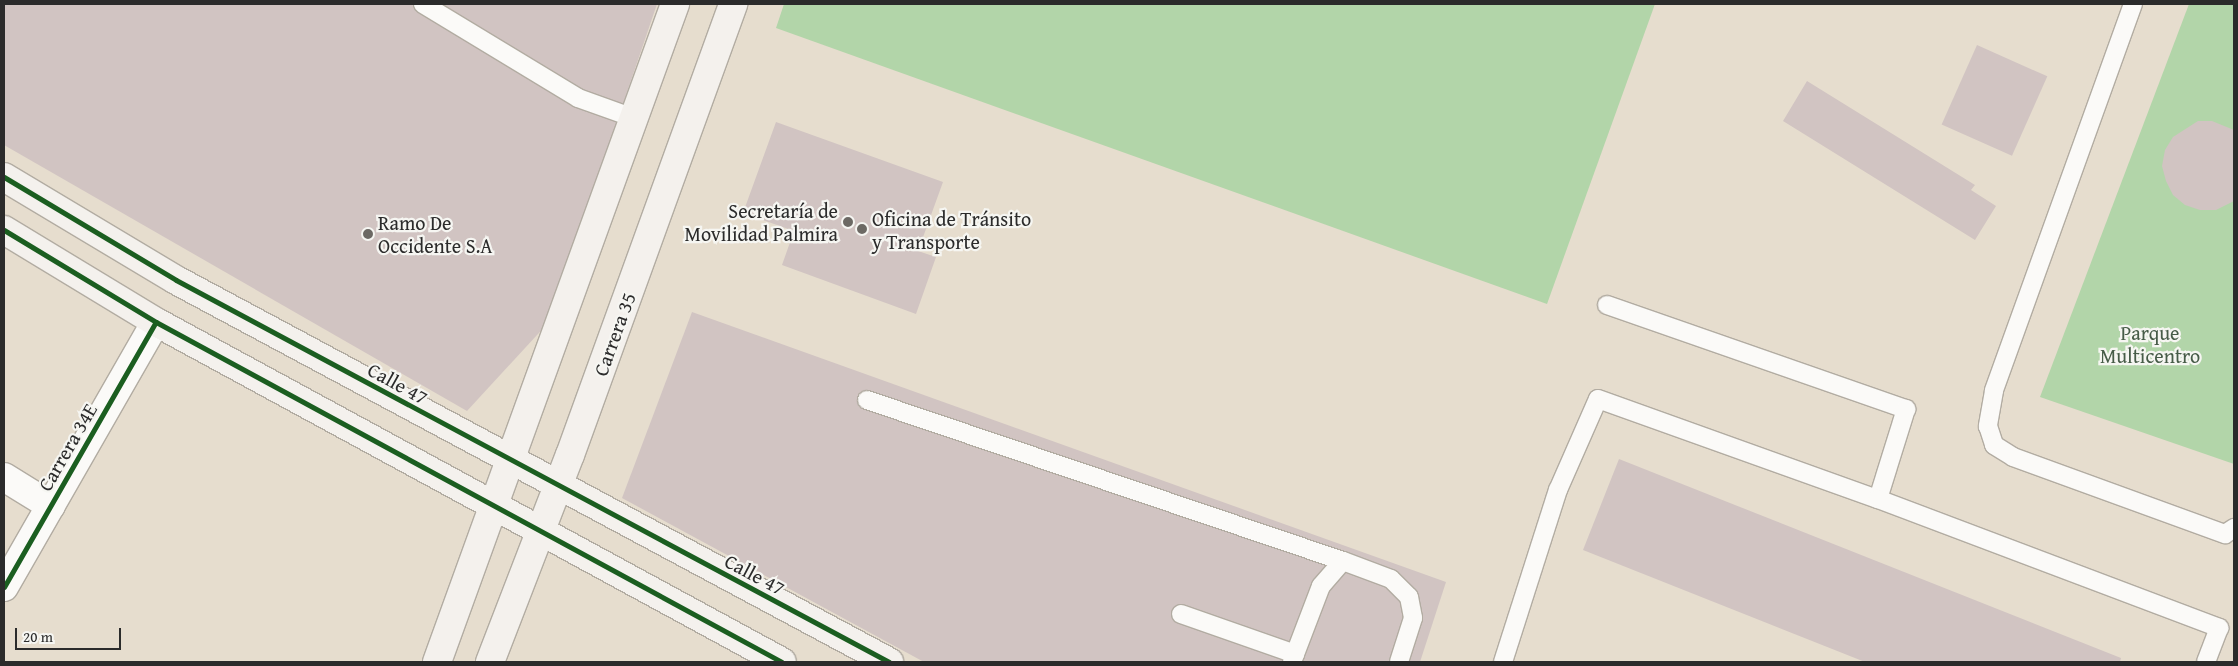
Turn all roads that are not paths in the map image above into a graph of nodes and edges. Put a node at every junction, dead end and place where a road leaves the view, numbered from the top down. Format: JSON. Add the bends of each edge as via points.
{"nodes":[{"id":1,"x":423,"y":4,"type":"edge"},
{"id":2,"x":675,"y":4,"type":"edge"},
{"id":3,"x":734,"y":4,"type":"edge"},
{"id":4,"x":2133,"y":4,"type":"edge"},
{"id":5,"x":634,"y":118,"type":"junction"},
{"id":6,"x":4,"y":177,"type":"edge"},
{"id":7,"x":4,"y":230,"type":"edge"},
{"id":8,"x":1608,"y":305,"type":"dead end"},
{"id":9,"x":156,"y":322,"type":"junction"},
{"id":10,"x":867,"y":400,"type":"dead end"},
{"id":11,"x":511,"y":461,"type":"junction"},
{"id":12,"x":4,"y":477,"type":"edge"},
{"id":13,"x":558,"y":486,"type":"junction"},
{"id":14,"x":1878,"y":499,"type":"junction"},
{"id":15,"x":51,"y":506,"type":"junction"},
{"id":16,"x":494,"y":506,"type":"junction"},
{"id":17,"x":2234,"y":528,"type":"edge"},
{"id":18,"x":540,"y":531,"type":"junction"},
{"id":19,"x":1343,"y":562,"type":"junction"},
{"id":20,"x":4,"y":587,"type":"edge"},
{"id":21,"x":1181,"y":614,"type":"dead end"},
{"id":22,"x":1293,"y":658,"type":"edge"},
{"id":23,"x":437,"y":662,"type":"edge"},
{"id":24,"x":490,"y":662,"type":"edge"},
{"id":25,"x":782,"y":662,"type":"edge"},
{"id":26,"x":889,"y":662,"type":"edge"},
{"id":27,"x":1399,"y":662,"type":"edge"},
{"id":28,"x":1504,"y":662,"type":"edge"},
{"id":29,"x":2206,"y":662,"type":"edge"}],
"edges":[{"from":1,"to":5,"type":"lane","via":[[578,98]]},
{"from":2,"to":5,"type":"main road"},
{"from":3,"to":13,"type":"main road","name":"Carrera 35"},
{"from":4,"to":17,"type":"lane","via":[[1994,391],[1988,426],[1994,445],[2013,457],[2224,534]]},
{"from":5,"to":11,"type":"main road"},
{"from":6,"to":11,"type":"main road","name":"Calle 47","via":[[176,280]]},
{"from":7,"to":9,"type":"main road"},
{"from":8,"to":14,"type":"lane","via":[[1906,409]]},
{"from":9,"to":15,"type":"street","name":"Carrera 34E"},
{"from":9,"to":16,"type":"main road"},
{"from":10,"to":19,"type":"lane"},
{"from":11,"to":13,"type":"main road","name":"Calle 47"},
{"from":11,"to":16,"type":"main road"},
{"from":12,"to":15,"type":"street"},
{"from":13,"to":18,"type":"main road","name":"Carrera 35"},
{"from":13,"to":26,"type":"main road","name":"Calle 47"},
{"from":14,"to":28,"type":"lane","via":[[1598,399],[1558,490]]},
{"from":14,"to":29,"type":"lane","via":[[2219,628]]},
{"from":15,"to":20,"type":"street","name":"Carrera 34E"},
{"from":16,"to":18,"type":"main road"},
{"from":16,"to":23,"type":"main road"},
{"from":18,"to":24,"type":"main road","name":"Carrera 35"},
{"from":18,"to":25,"type":"main road"},
{"from":19,"to":22,"type":"lane","via":[[1321,586]]},
{"from":19,"to":27,"type":"lane","via":[[1391,579],[1409,597],[1413,618]]},
{"from":21,"to":22,"type":"lane"}]}
